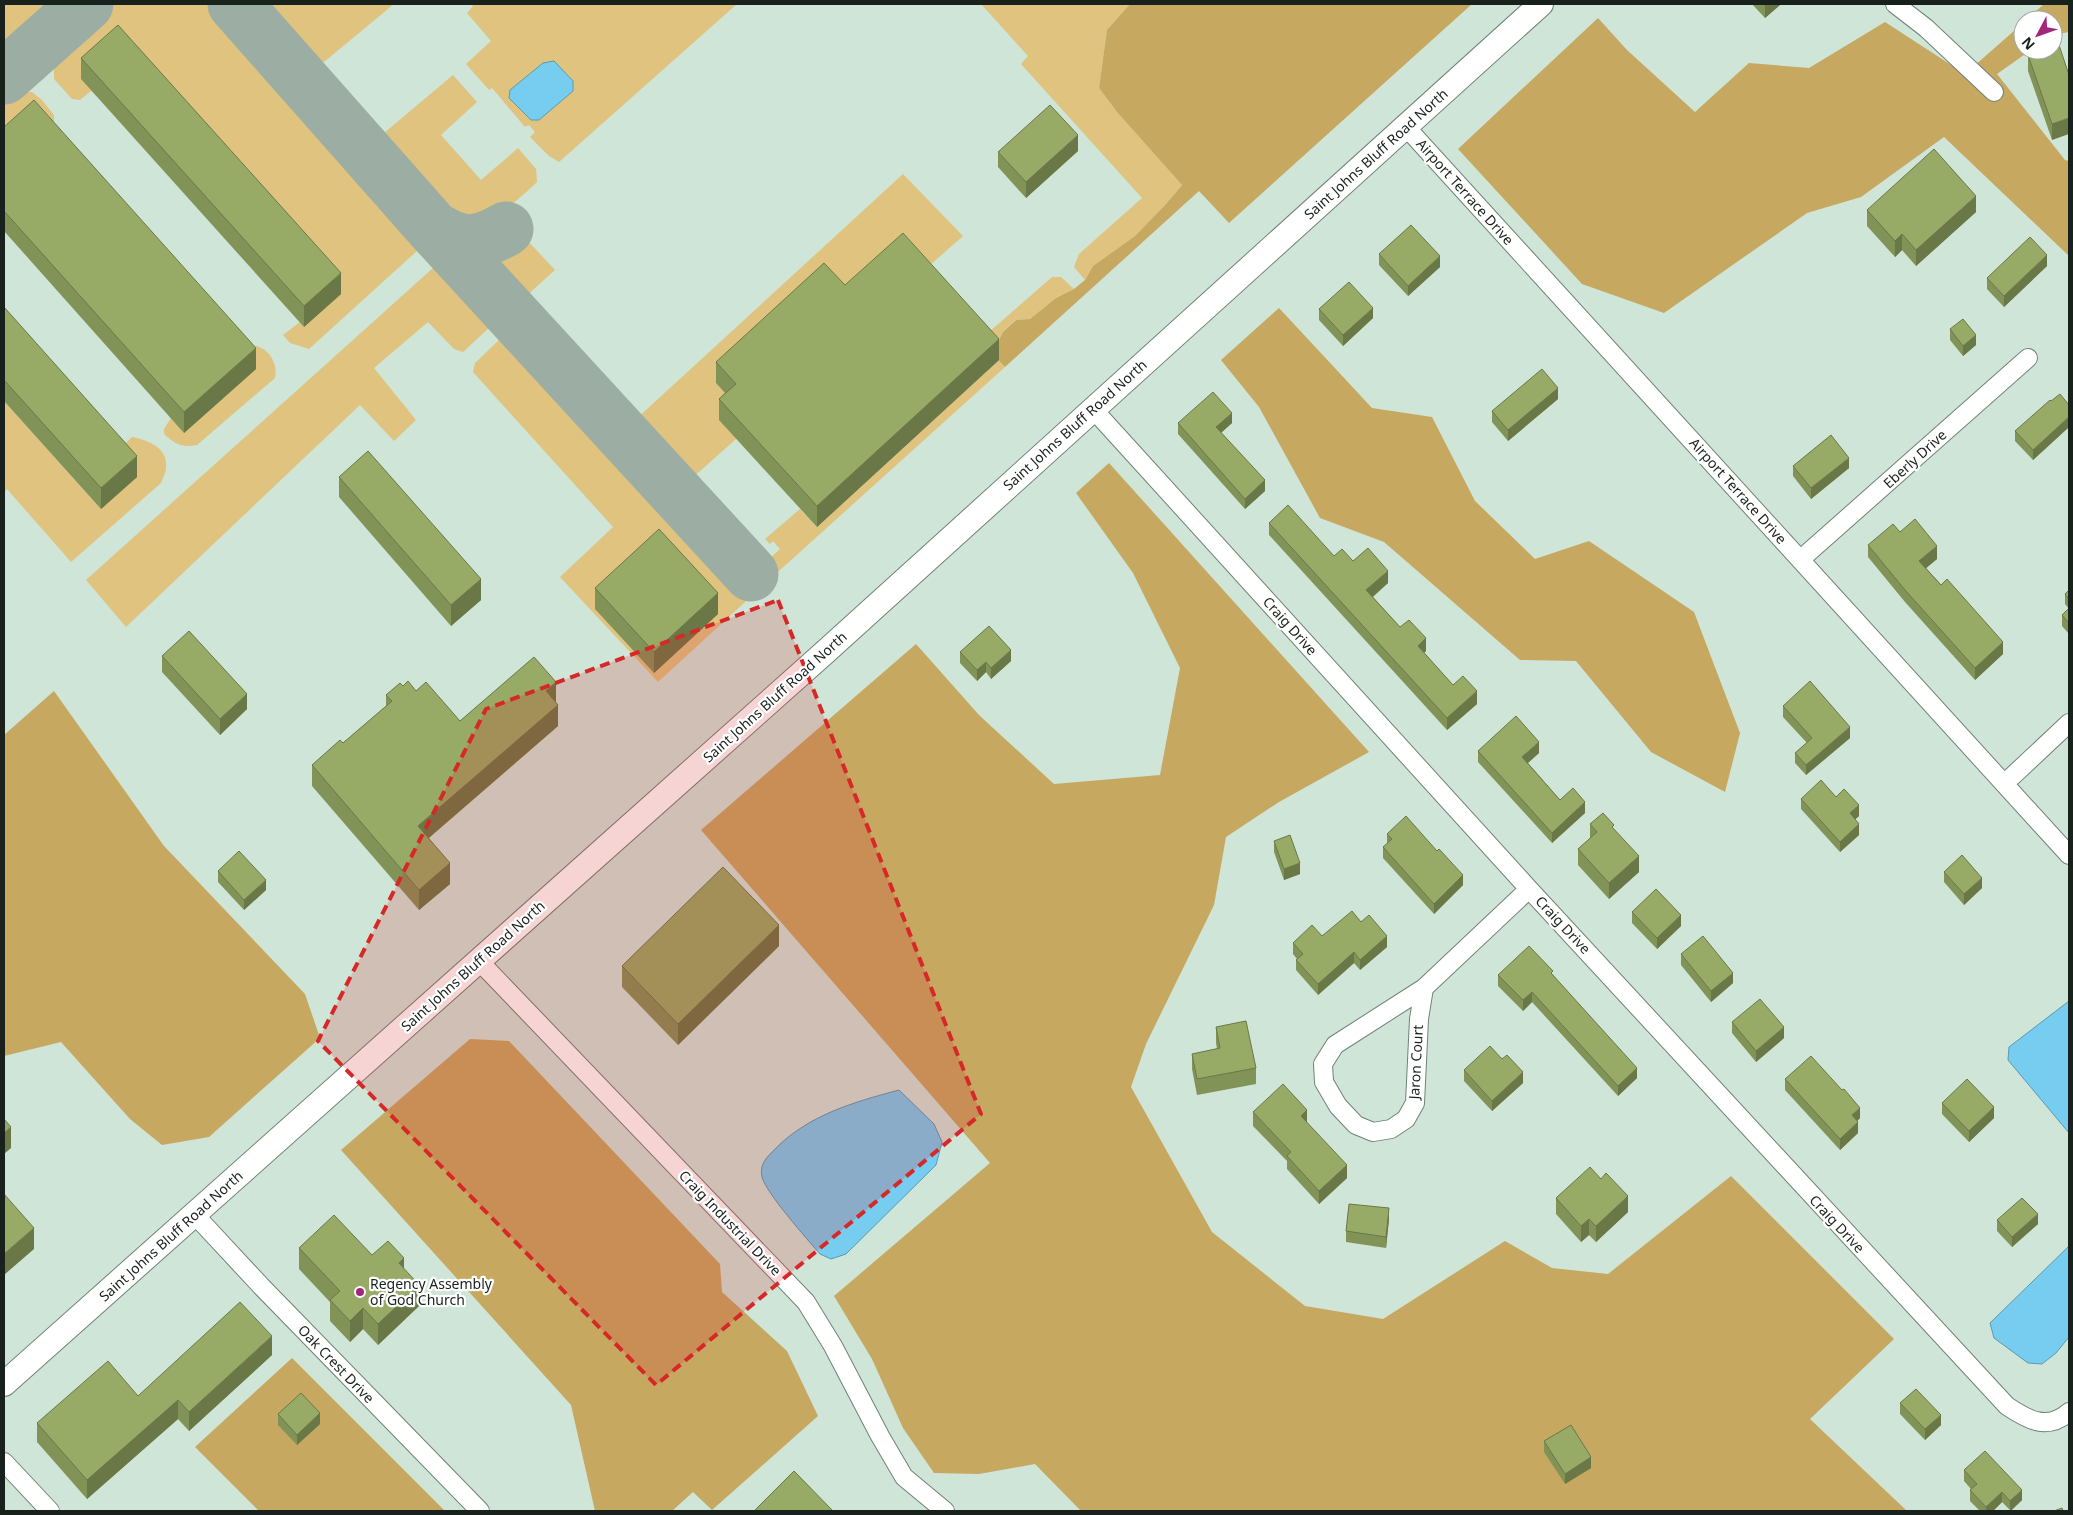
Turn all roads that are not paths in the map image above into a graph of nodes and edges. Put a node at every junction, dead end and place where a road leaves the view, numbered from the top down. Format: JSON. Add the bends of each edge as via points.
{"nodes":[{"id":1,"x":1541,"y":4,"type":"edge"},
{"id":2,"x":1895,"y":4,"type":"edge"},
{"id":3,"x":1994,"y":92,"type":"dead end"},
{"id":4,"x":1406,"y":127,"type":"junction"},
{"id":5,"x":2028,"y":358,"type":"dead end"},
{"id":6,"x":1093,"y":409,"type":"junction"},
{"id":7,"x":1801,"y":559,"type":"junction"},
{"id":8,"x":2069,"y":723,"type":"edge"},
{"id":9,"x":2004,"y":784,"type":"junction"},
{"id":10,"x":2069,"y":855,"type":"edge"},
{"id":11,"x":1529,"y":889,"type":"junction"},
{"id":12,"x":479,"y":961,"type":"junction"},
{"id":13,"x":1424,"y":988,"type":"junction"},
{"id":14,"x":195,"y":1214,"type":"junction"},
{"id":15,"x":4,"y":1384,"type":"edge"},
{"id":16,"x":2069,"y":1412,"type":"edge"},
{"id":17,"x":4,"y":1462,"type":"edge"},
{"id":18,"x":50,"y":1511,"type":"edge"},
{"id":19,"x":480,"y":1511,"type":"edge"},
{"id":20,"x":945,"y":1511,"type":"edge"}],
"edges":[{"from":1,"to":4,"type":"main road","name":"Saint Johns Bluff Road North"},
{"from":2,"to":3,"type":"street","via":[[1926,28]]},
{"from":4,"to":6,"type":"main road","name":"Saint Johns Bluff Road North"},
{"from":4,"to":7,"type":"street","name":"Airport Terrace Drive"},
{"from":5,"to":7,"type":"street","name":"Eberly Drive"},
{"from":6,"to":11,"type":"street","name":"Craig Drive"},
{"from":6,"to":12,"type":"main road","name":"Saint Johns Bluff Road North"},
{"from":7,"to":9,"type":"street","name":"Airport Terrace Drive"},
{"from":8,"to":9,"type":"street"},
{"from":9,"to":10,"type":"street","name":"Airport Terrace Drive"},
{"from":11,"to":13,"type":"street","name":"Jaron Court"},
{"from":11,"to":16,"type":"street","name":"Craig Drive","via":[[2007,1406],[2026,1419],[2046,1423]]},
{"from":12,"to":14,"type":"main road","name":"Saint Johns Bluff Road North"},
{"from":12,"to":20,"type":"street","name":"Craig Industrial Drive","via":[[806,1302],[904,1478]]},
{"from":13,"to":13,"type":"street","name":"Jaron Court","via":[[1335,1045],[1323,1064],[1324,1082],[1338,1106],[1356,1125],[1373,1132],[1391,1129],[1406,1119],[1415,1103],[1418,1020]]},
{"from":14,"to":15,"type":"main road","name":"Saint Johns Bluff Road North"},
{"from":14,"to":19,"type":"street","name":"Oak Crest Drive"},
{"from":17,"to":18,"type":"street"}]}
